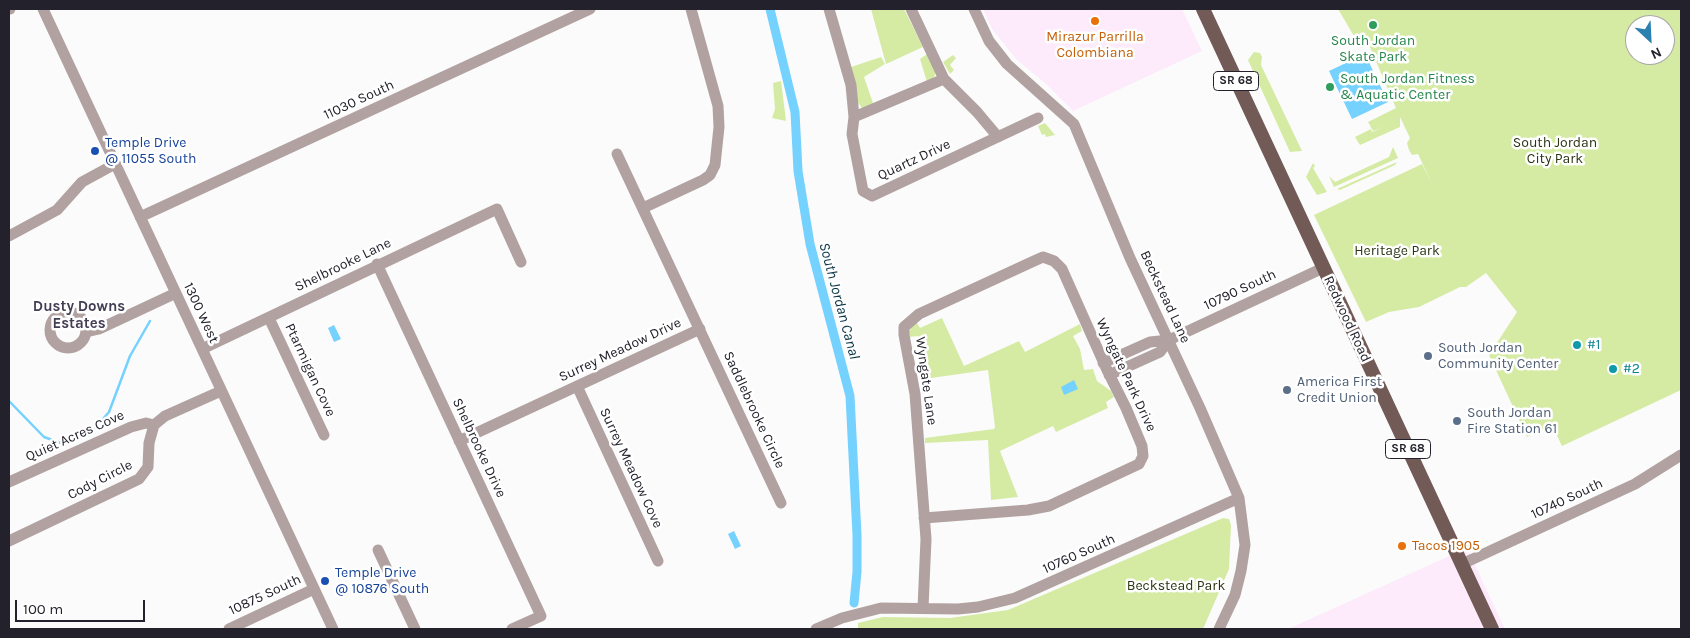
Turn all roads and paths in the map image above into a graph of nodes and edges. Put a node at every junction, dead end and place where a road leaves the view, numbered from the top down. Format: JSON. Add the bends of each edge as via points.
{"nodes":[{"id":1,"x":43,"y":9,"type":"edge"},
{"id":2,"x":590,"y":9,"type":"edge"},
{"id":3,"x":691,"y":9,"type":"edge"},
{"id":4,"x":829,"y":9,"type":"edge"},
{"id":5,"x":911,"y":9,"type":"edge"},
{"id":6,"x":974,"y":9,"type":"edge"},
{"id":7,"x":1203,"y":9,"type":"edge"},
{"id":8,"x":944,"y":79,"type":"junction"},
{"id":9,"x":854,"y":117,"type":"junction"},
{"id":10,"x":1038,"y":118,"type":"dead end"},
{"id":11,"x":998,"y":137,"type":"junction"},
{"id":12,"x":617,"y":154,"type":"dead end"},
{"id":13,"x":115,"y":164,"type":"junction"},
{"id":14,"x":643,"y":208,"type":"junction"},
{"id":15,"x":140,"y":217,"type":"junction"},
{"id":16,"x":9,"y":236,"type":"edge"},
{"id":17,"x":1054,"y":261,"type":"joint"},
{"id":18,"x":521,"y":262,"type":"dead end"},
{"id":19,"x":377,"y":264,"type":"junction"},
{"id":20,"x":1323,"y":268,"type":"junction"},
{"id":21,"x":176,"y":293,"type":"junction"},
{"id":22,"x":269,"y":318,"type":"junction"},
{"id":23,"x":700,"y":329,"type":"junction"},
{"id":24,"x":86,"y":332,"type":"dead end"},
{"id":25,"x":1169,"y":340,"type":"junction"},
{"id":26,"x":202,"y":348,"type":"junction"},
{"id":27,"x":1103,"y":363,"type":"junction"},
{"id":28,"x":1109,"y":375,"type":"junction"},
{"id":29,"x":577,"y":386,"type":"junction"},
{"id":30,"x":221,"y":391,"type":"junction"},
{"id":31,"x":154,"y":425,"type":"junction"},
{"id":32,"x":324,"y":435,"type":"dead end"},
{"id":33,"x":459,"y":441,"type":"junction"},
{"id":34,"x":1681,"y":455,"type":"edge"},
{"id":35,"x":9,"y":482,"type":"edge"},
{"id":36,"x":1239,"y":498,"type":"junction"},
{"id":37,"x":781,"y":502,"type":"dead end"},
{"id":38,"x":924,"y":518,"type":"junction"},
{"id":39,"x":9,"y":541,"type":"edge"},
{"id":40,"x":378,"y":550,"type":"dead end"},
{"id":41,"x":658,"y":561,"type":"dead end"},
{"id":42,"x":1462,"y":564,"type":"junction"},
{"id":43,"x":314,"y":589,"type":"junction"},
{"id":44,"x":923,"y":608,"type":"junction"},
{"id":45,"x":229,"y":629,"type":"edge"},
{"id":46,"x":333,"y":629,"type":"edge"},
{"id":47,"x":415,"y":629,"type":"edge"},
{"id":48,"x":512,"y":629,"type":"edge"},
{"id":49,"x":816,"y":629,"type":"edge"},
{"id":50,"x":1219,"y":629,"type":"edge"},
{"id":51,"x":1492,"y":629,"type":"edge"}],
"edges":[{"from":1,"to":13,"type":"street","name":"1300 West"},
{"from":2,"to":15,"type":"street","name":"11030 South"},
{"from":3,"to":14,"type":"street","via":[[718,106],[715,165],[710,175]]},
{"from":4,"to":9,"type":"street","name":"Quartz Drive","via":[[850,85]]},
{"from":5,"to":8,"type":"street"},
{"from":6,"to":25,"type":"street","name":"Beckstead Lane","via":[[989,41],[1007,64],[1074,124],[1130,258]]},
{"from":7,"to":20,"type":"main road","name":"Redwood Road","number":"SR 68"},
{"from":8,"to":9,"type":"street"},
{"from":8,"to":11,"type":"street"},
{"from":9,"to":11,"type":"street","name":"Quartz Drive","via":[[852,134],[863,191],[872,196]]},
{"from":10,"to":11,"type":"street","name":"Quartz Drive"},
{"from":12,"to":14,"type":"street","name":"Surrey Meadow Drive"},
{"from":13,"to":15,"type":"street","name":"1300 West"},
{"from":13,"to":16,"type":"street","via":[[82,182],[57,210]]},
{"from":14,"to":23,"type":"street","name":"Surrey Meadow Drive"},
{"from":15,"to":21,"type":"street","name":"1300 West"},
{"from":17,"to":27,"type":"street","name":"Wyngate Park Drive","via":[[1062,269]]},
{"from":17,"to":38,"type":"street","name":"Wyngate Lane","via":[[1043,257],[1034,260],[920,314],[904,327],[915,394]]},
{"from":18,"to":19,"type":"street","name":"Shelbrooke Lane","via":[[497,209]]},
{"from":19,"to":22,"type":"street","name":"Shelbrooke Lane"},
{"from":19,"to":33,"type":"street","name":"Shelbrooke Drive"},
{"from":20,"to":25,"type":"street","name":"10790 South"},
{"from":20,"to":42,"type":"main road","name":"Redwood Road","number":"SR 68"},
{"from":21,"to":24,"type":"street"},
{"from":21,"to":26,"type":"street","name":"1300 West"},
{"from":22,"to":26,"type":"street","name":"Shelbrooke Lane"},
{"from":22,"to":32,"type":"street","name":"Ptarmigan Cove"},
{"from":23,"to":29,"type":"street","name":"Surrey Meadow Drive"},
{"from":23,"to":37,"type":"street","name":"Saddlebrooke Circle"},
{"from":25,"to":27,"type":"street","name":"10790 South","via":[[1150,342]]},
{"from":25,"to":28,"type":"street","name":"10790 South","via":[[1160,352]]},
{"from":25,"to":36,"type":"street","name":"Beckstead Lane"},
{"from":26,"to":30,"type":"street","name":"1300 West"},
{"from":27,"to":28,"type":"street","name":"Wyngate Park Drive"},
{"from":28,"to":38,"type":"street","name":"Wyngate Park Drive","via":[[1142,446],[1143,456],[1138,464],[1049,506]]},
{"from":29,"to":33,"type":"street","name":"Surrey Meadow Drive"},
{"from":29,"to":41,"type":"street","name":"Surrey Meadow Cove"},
{"from":30,"to":31,"type":"street","via":[[165,416]]},
{"from":30,"to":43,"type":"street","name":"1300 West"},
{"from":31,"to":35,"type":"street","name":"Quiet Acres Cove","via":[[146,423],[131,427]]},
{"from":31,"to":39,"type":"street","name":"Cody Circle","via":[[148,467],[140,479]]},
{"from":33,"to":48,"type":"street","name":"Shelbrooke Drive","via":[[541,616]]},
{"from":34,"to":42,"type":"street","name":"10740 South","via":[[1635,484]]},
{"from":36,"to":44,"type":"street","name":"10760 South","via":[[1015,598],[978,607]]},
{"from":36,"to":50,"type":"street","name":"Beckstead Lane","via":[[1245,545],[1234,595]]},
{"from":38,"to":44,"type":"street","name":"Wyngate Lane"},
{"from":40,"to":47,"type":"street"},
{"from":42,"to":51,"type":"main road","name":"Redwood Road","number":"SR 68"},
{"from":43,"to":45,"type":"street","name":"10875 South"},
{"from":43,"to":46,"type":"street","name":"1300 West"},
{"from":44,"to":49,"type":"street","name":"10760 South","via":[[895,607],[868,611]]}]}
